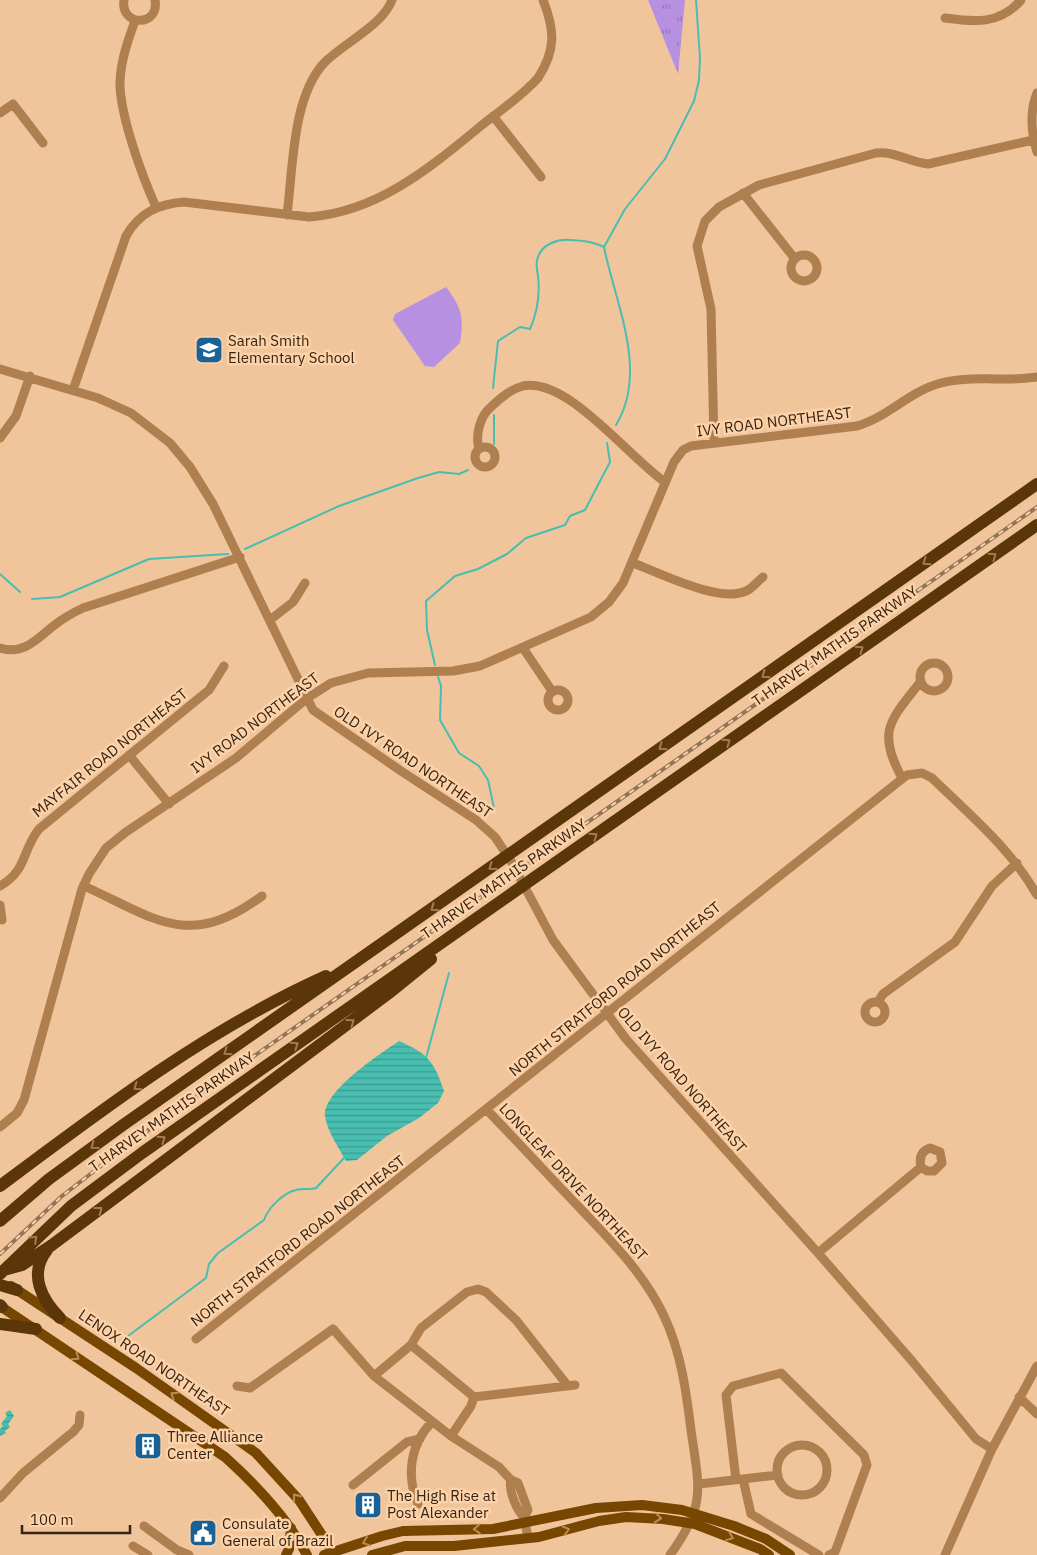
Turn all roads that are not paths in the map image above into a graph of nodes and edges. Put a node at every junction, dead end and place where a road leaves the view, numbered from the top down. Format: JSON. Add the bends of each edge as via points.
{"nodes":[{"id":1,"x":124,"y":0,"type":"edge"},
{"id":2,"x":155,"y":0,"type":"edge"},
{"id":3,"x":392,"y":0,"type":"edge"},
{"id":4,"x":543,"y":0,"type":"edge"},
{"id":5,"x":1021,"y":0,"type":"edge"},
{"id":6,"x":945,"y":18,"type":"dead end"},
{"id":7,"x":136,"y":21,"type":"junction"},
{"id":8,"x":1037,"y":93,"type":"edge"},
{"id":9,"x":0,"y":113,"type":"edge"},
{"id":10,"x":493,"y":116,"type":"junction"},
{"id":11,"x":1033,"y":140,"type":"junction"},
{"id":12,"x":44,"y":143,"type":"dead end"},
{"id":13,"x":1037,"y":152,"type":"edge"},
{"id":14,"x":540,"y":176,"type":"dead end"},
{"id":15,"x":743,"y":192,"type":"junction"},
{"id":16,"x":156,"y":207,"type":"junction"},
{"id":17,"x":287,"y":215,"type":"junction"},
{"id":18,"x":795,"y":258,"type":"dead end"},
{"id":19,"x":0,"y":369,"type":"edge"},
{"id":20,"x":30,"y":376,"type":"junction"},
{"id":21,"x":1037,"y":377,"type":"edge"},
{"id":22,"x":72,"y":390,"type":"junction"},
{"id":23,"x":0,"y":438,"type":"edge"},
{"id":24,"x":714,"y":442,"type":"junction"},
{"id":25,"x":479,"y":449,"type":"dead end"},
{"id":26,"x":666,"y":482,"type":"junction"},
{"id":27,"x":1037,"y":484,"type":"edge"},
{"id":28,"x":1037,"y":525,"type":"edge"},
{"id":29,"x":240,"y":557,"type":"junction"},
{"id":30,"x":633,"y":563,"type":"junction"},
{"id":31,"x":763,"y":577,"type":"dead end"},
{"id":32,"x":305,"y":583,"type":"dead end"},
{"id":33,"x":270,"y":620,"type":"junction"},
{"id":34,"x":0,"y":648,"type":"edge"},
{"id":35,"x":524,"y":648,"type":"junction"},
{"id":36,"x":224,"y":666,"type":"dead end"},
{"id":37,"x":921,"y":680,"type":"dead end"},
{"id":38,"x":552,"y":691,"type":"dead end"},
{"id":39,"x":306,"y":699,"type":"junction"},
{"id":40,"x":129,"y":755,"type":"junction"},
{"id":41,"x":902,"y":778,"type":"junction"},
{"id":42,"x":168,"y":804,"type":"junction"},
{"id":43,"x":1017,"y":863,"type":"junction"},
{"id":44,"x":0,"y":886,"type":"edge"},
{"id":45,"x":84,"y":886,"type":"junction"},
{"id":46,"x":1037,"y":895,"type":"edge"},
{"id":47,"x":262,"y":896,"type":"dead end"},
{"id":48,"x":0,"y":905,"type":"edge"},
{"id":49,"x":488,"y":910,"type":"junction"},
{"id":50,"x":2,"y":920,"type":"dead end"},
{"id":51,"x":353,"y":964,"type":"junction"},
{"id":52,"x":878,"y":1002,"type":"dead end"},
{"id":53,"x":606,"y":1014,"type":"junction"},
{"id":54,"x":486,"y":1109,"type":"junction"},
{"id":55,"x":0,"y":1127,"type":"edge"},
{"id":56,"x":922,"y":1167,"type":"dead end"},
{"id":57,"x":0,"y":1186,"type":"edge"},
{"id":58,"x":0,"y":1221,"type":"edge"},
{"id":59,"x":52,"y":1245,"type":"junction"},
{"id":60,"x":818,"y":1253,"type":"junction"},
{"id":61,"x":0,"y":1272,"type":"edge"},
{"id":62,"x":0,"y":1279,"type":"edge"},
{"id":63,"x":0,"y":1285,"type":"edge"},
{"id":64,"x":17,"y":1290,"type":"junction"},
{"id":65,"x":1,"y":1306,"type":"edge"},
{"id":66,"x":60,"y":1318,"type":"junction"},
{"id":67,"x":0,"y":1324,"type":"edge"},
{"id":68,"x":36,"y":1329,"type":"junction"},
{"id":69,"x":196,"y":1339,"type":"dead end"},
{"id":70,"x":411,"y":1345,"type":"junction"},
{"id":71,"x":1037,"y":1366,"type":"edge"},
{"id":72,"x":374,"y":1376,"type":"junction"},
{"id":73,"x":238,"y":1386,"type":"dead end"},
{"id":74,"x":474,"y":1397,"type":"junction"},
{"id":75,"x":1019,"y":1398,"type":"junction"},
{"id":76,"x":1037,"y":1414,"type":"edge"},
{"id":77,"x":80,"y":1415,"type":"dead end"},
{"id":78,"x":432,"y":1422,"type":"junction"},
{"id":79,"x":451,"y":1436,"type":"junction"},
{"id":80,"x":420,"y":1439,"type":"junction"},
{"id":81,"x":992,"y":1449,"type":"junction"},
{"id":82,"x":778,"y":1475,"type":"junction"},
{"id":83,"x":740,"y":1479,"type":"junction"},
{"id":84,"x":699,"y":1484,"type":"junction"},
{"id":85,"x":353,"y":1485,"type":"dead end"},
{"id":86,"x":0,"y":1498,"type":"edge"},
{"id":87,"x":418,"y":1504,"type":"dead end"},
{"id":88,"x":692,"y":1518,"type":"junction"},
{"id":89,"x":525,"y":1519,"type":"junction"},
{"id":90,"x":144,"y":1526,"type":"dead end"},
{"id":91,"x":291,"y":1528,"type":"junction"},
{"id":92,"x":528,"y":1538,"type":"junction"},
{"id":93,"x":133,"y":1546,"type":"dead end"},
{"id":94,"x":331,"y":1554,"type":"edge"},
{"id":95,"x":148,"y":1555,"type":"edge"},
{"id":96,"x":189,"y":1555,"type":"edge"},
{"id":97,"x":286,"y":1555,"type":"edge"},
{"id":98,"x":307,"y":1555,"type":"edge"},
{"id":99,"x":372,"y":1555,"type":"edge"},
{"id":100,"x":670,"y":1555,"type":"edge"},
{"id":101,"x":769,"y":1555,"type":"edge"},
{"id":102,"x":790,"y":1555,"type":"edge"},
{"id":103,"x":819,"y":1555,"type":"edge"},
{"id":104,"x":830,"y":1555,"type":"edge"},
{"id":105,"x":945,"y":1555,"type":"edge"}],
"edges":[{"from":1,"to":7,"type":"street","via":[[126,13]]},
{"from":2,"to":7,"type":"street","via":[[156,9],[151,17]]},
{"from":3,"to":17,"type":"street","via":[[380,16],[326,62],[306,89],[300,111]]},
{"from":4,"to":10,"type":"street","via":[[552,28],[552,43],[546,63],[531,86]]},
{"from":5,"to":6,"type":"street","via":[[1001,17],[983,22]]},
{"from":7,"to":16,"type":"street","via":[[122,62],[121,97],[126,121]]},
{"from":8,"to":11,"type":"street","via":[[1031,118]]},
{"from":9,"to":12,"type":"street","via":[[13,104]]},
{"from":10,"to":14,"type":"street"},
{"from":10,"to":17,"type":"street","via":[[427,169],[374,200],[329,215]]},
{"from":11,"to":13,"type":"street"},
{"from":11,"to":15,"type":"street","via":[[928,164],[916,163],[892,153],[876,153],[777,178]]},
{"from":15,"to":18,"type":"street"},
{"from":15,"to":24,"type":"street","via":[[710,216],[702,228],[697,246],[711,309]]},
{"from":16,"to":17,"type":"street","via":[[184,202]]},
{"from":16,"to":22,"type":"street","via":[[138,219],[126,236]]},
{"from":19,"to":20,"type":"street","name":"OLD IVY ROAD NORTHEAST"},
{"from":20,"to":22,"type":"street","name":"OLD IVY ROAD NORTHEAST"},
{"from":20,"to":23,"type":"street","via":[[16,416]]},
{"from":21,"to":24,"type":"street","name":"IVY ROAD NORTHEAST","via":[[942,383],[922,391],[880,418],[856,426]]},
{"from":22,"to":29,"type":"street","name":"OLD IVY ROAD NORTHEAST","via":[[131,413],[170,443],[214,504]]},
{"from":24,"to":26,"type":"street","name":"IVY ROAD NORTHEAST","via":[[683,450]]},
{"from":25,"to":26,"type":"street","via":[[477,441],[485,411],[522,386],[548,389],[564,396],[602,425],[652,473]]},
{"from":26,"to":30,"type":"street","name":"IVY ROAD NORTHEAST"},
{"from":27,"to":51,"type":"highway","name":"T HARVEY MATHIS PARKWAY","one_way":true},
{"from":49,"to":28,"type":"highway","name":"T HARVEY MATHIS PARKWAY","one_way":true},
{"from":29,"to":33,"type":"street","name":"OLD IVY ROAD NORTHEAST"},
{"from":29,"to":34,"type":"street","via":[[83,608],[24,648]]},
{"from":30,"to":31,"type":"street","via":[[711,592],[733,594],[747,590]]},
{"from":30,"to":35,"type":"street","name":"IVY ROAD NORTHEAST","via":[[616,594],[600,610],[580,623]]},
{"from":32,"to":33,"type":"street","via":[[293,602]]},
{"from":33,"to":39,"type":"street","name":"OLD IVY ROAD NORTHEAST"},
{"from":35,"to":38,"type":"street"},
{"from":35,"to":39,"type":"street","name":"IVY ROAD NORTHEAST","via":[[466,669],[357,675],[331,683]]},
{"from":36,"to":40,"type":"street","name":"MAYFAIR ROAD NORTHEAST","via":[[209,690]]},
{"from":37,"to":41,"type":"street","via":[[894,716],[888,736],[890,755]]},
{"from":39,"to":42,"type":"street","name":"IVY ROAD NORTHEAST","via":[[236,758]]},
{"from":39,"to":53,"type":"street","name":"OLD IVY ROAD NORTHEAST","via":[[322,717],[471,816],[495,837],[553,940]]},
{"from":40,"to":42,"type":"street"},
{"from":40,"to":44,"type":"street","name":"MAYFAIR ROAD NORTHEAST","via":[[39,829],[30,841],[19,871]]},
{"from":41,"to":43,"type":"street","via":[[914,772],[932,778]]},
{"from":41,"to":53,"type":"street","name":"NORTH STRATFORD ROAD NORTHEAST"},
{"from":42,"to":45,"type":"street","name":"IVY ROAD NORTHEAST","via":[[114,840],[99,857]]},
{"from":43,"to":46,"type":"street"},
{"from":43,"to":52,"type":"street","via":[[992,886],[955,942],[883,994]]},
{"from":45,"to":47,"type":"street","via":[[170,923],[190,927],[224,920],[243,911]]},
{"from":45,"to":55,"type":"street","name":"IVY ROAD NORTHEAST","via":[[24,1100],[18,1113]]},
{"from":48,"to":50,"type":"street"},
{"from":59,"to":49,"type":"highway","one_way":true,"via":[[389,993]]},
{"from":61,"to":49,"type":"highway","name":"T HARVEY MATHIS PARKWAY","one_way":true,"via":[[48,1226],[110,1175]]},
{"from":51,"to":57,"type":"highway","one_way":true,"via":[[278,1000],[177,1059]]},
{"from":51,"to":58,"type":"highway","name":"T HARVEY MATHIS PARKWAY","one_way":true,"via":[[74,1161]]},
{"from":53,"to":54,"type":"street","name":"NORTH STRATFORD ROAD NORTHEAST"},
{"from":53,"to":60,"type":"street","name":"OLD IVY ROAD NORTHEAST"},
{"from":54,"to":69,"type":"street","name":"NORTH STRATFORD ROAD NORTHEAST"},
{"from":54,"to":84,"type":"street","name":"LONGLEAF DRIVE NORTHEAST","via":[[622,1252],[655,1299],[682,1367]]},
{"from":56,"to":60,"type":"street"},
{"from":59,"to":61,"type":"highway","via":[[32,1260]]},
{"from":59,"to":66,"type":"highway","via":[[40,1261],[37,1280],[45,1300]]},
{"from":60,"to":81,"type":"street","name":"OLD IVY ROAD NORTHEAST","via":[[976,1439]]},
{"from":62,"to":64,"type":"main road","name":"LENOX ROAD NORTHEAST"},
{"from":63,"to":64,"type":"highway"},
{"from":64,"to":66,"type":"main road","name":"LENOX ROAD NORTHEAST"},
{"from":65,"to":68,"type":"main road"},
{"from":94,"to":66,"type":"main road","name":"LENOX ROAD NORTHEAST","one_way":true,"via":[[299,1500],[256,1453]]},
{"from":67,"to":68,"type":"highway"},
{"from":68,"to":91,"type":"main road","one_way":true,"via":[[225,1457]]},
{"from":70,"to":72,"type":"street"},
{"from":70,"to":74,"type":"street"},
{"from":70,"to":74,"type":"street","via":[[421,1328],[467,1292],[478,1289],[486,1292],[516,1320],[571,1385]]},
{"from":71,"to":75,"type":"street"},
{"from":72,"to":73,"type":"street","via":[[332,1329],[250,1388]]},
{"from":72,"to":78,"type":"street"},
{"from":74,"to":79,"type":"street"},
{"from":75,"to":76,"type":"street"},
{"from":75,"to":81,"type":"street"},
{"from":77,"to":86,"type":"street","via":[[79,1425],[73,1432],[23,1473]]},
{"from":78,"to":79,"type":"street"},
{"from":78,"to":80,"type":"street"},
{"from":79,"to":89,"type":"street","via":[[518,1483],[528,1510]]},
{"from":80,"to":85,"type":"street","via":[[406,1442]]},
{"from":80,"to":87,"type":"street","via":[[411,1466]]},
{"from":81,"to":105,"type":"street"},
{"from":82,"to":82,"type":"street","via":[[782,1456],[796,1446],[812,1447],[827,1465],[824,1483],[813,1493],[804,1495],[782,1486]]},
{"from":82,"to":83,"type":"street"},
{"from":83,"to":84,"type":"street"},
{"from":83,"to":103,"type":"street","via":[[751,1514]]},
{"from":83,"to":104,"type":"street","via":[[726,1395],[733,1386],[781,1373],[864,1455],[867,1465],[835,1552]]},
{"from":84,"to":88,"type":"street","name":"LONGLEAF DRIVE NORTHEAST"},
{"from":88,"to":89,"type":"main road","via":[[664,1507],[630,1505]]},
{"from":92,"to":88,"type":"main road","one_way":true,"via":[[626,1517]]},
{"from":88,"to":100,"type":"street","name":"LONGLEAF DRIVE NORTHEAST"},
{"from":88,"to":101,"type":"main road","one_way":true},
{"from":88,"to":102,"type":"main road","via":[[734,1526],[766,1539]]},
{"from":89,"to":92,"type":"street"},
{"from":89,"to":94,"type":"main road","one_way":true,"via":[[493,1529],[403,1532]]},
{"from":90,"to":96,"type":"street"},
{"from":91,"to":97,"type":"main road"},
{"from":91,"to":98,"type":"main road"},
{"from":92,"to":99,"type":"main road","via":[[454,1546],[405,1546]]},
{"from":93,"to":95,"type":"street"}]}
